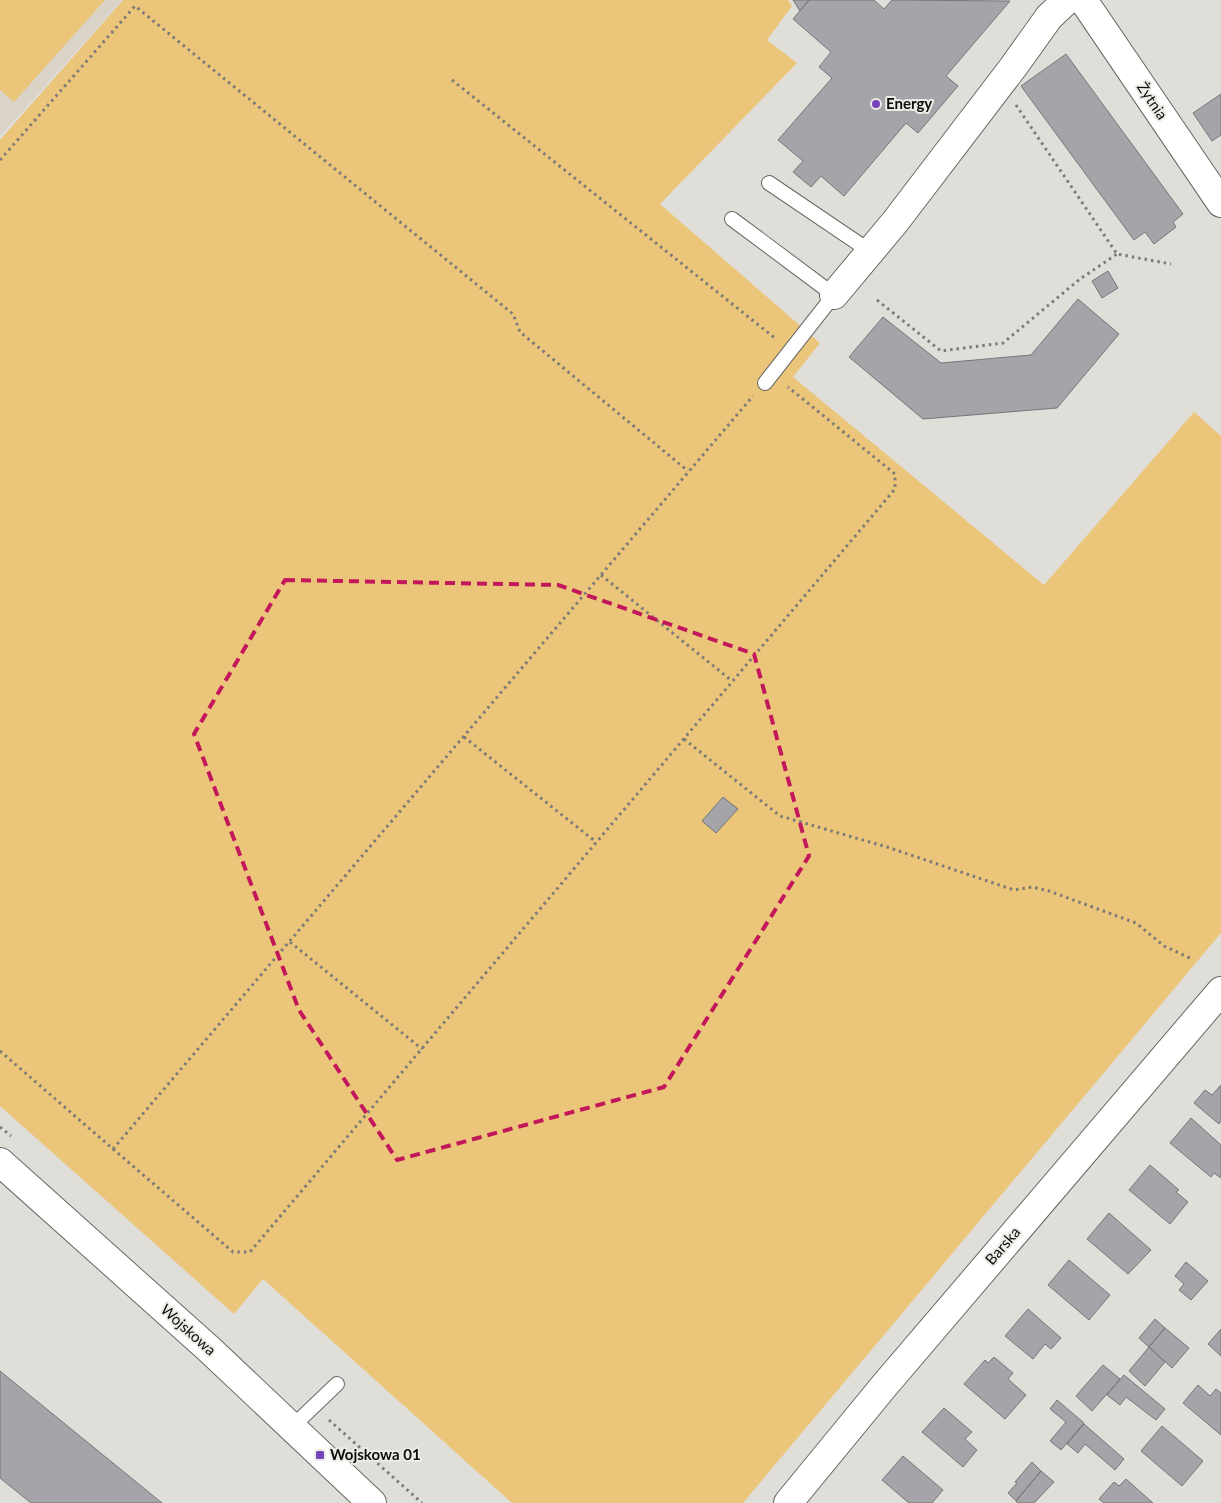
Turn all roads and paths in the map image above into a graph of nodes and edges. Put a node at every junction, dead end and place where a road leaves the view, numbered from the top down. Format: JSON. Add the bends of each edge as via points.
{"nodes":[{"id":1,"x":1067,"y":0,"type":"edge"},
{"id":2,"x":1083,"y":0,"type":"edge"},
{"id":3,"x":452,"y":80,"type":"dead end"},
{"id":4,"x":999,"y":87,"type":"junction"},
{"id":5,"x":0,"y":160,"type":"edge"},
{"id":6,"x":769,"y":182,"type":"dead end"},
{"id":7,"x":1221,"y":203,"type":"edge"},
{"id":8,"x":732,"y":219,"type":"dead end"},
{"id":9,"x":871,"y":252,"type":"junction"},
{"id":10,"x":1117,"y":254,"type":"junction"},
{"id":11,"x":1171,"y":264,"type":"dead end"},
{"id":12,"x":834,"y":295,"type":"junction"},
{"id":13,"x":877,"y":300,"type":"dead end"},
{"id":14,"x":790,"y":350,"type":"junction"},
{"id":15,"x":765,"y":383,"type":"junction"},
{"id":16,"x":688,"y":471,"type":"junction"},
{"id":17,"x":601,"y":575,"type":"junction"},
{"id":18,"x":732,"y":681,"type":"junction"},
{"id":19,"x":464,"y":737,"type":"junction"},
{"id":20,"x":684,"y":739,"type":"junction"},
{"id":21,"x":596,"y":842,"type":"junction"},
{"id":22,"x":290,"y":942,"type":"junction"},
{"id":23,"x":1190,"y":958,"type":"dead end"},
{"id":24,"x":1221,"y":992,"type":"edge"},
{"id":25,"x":422,"y":1049,"type":"junction"},
{"id":26,"x":0,"y":1051,"type":"edge"},
{"id":27,"x":113,"y":1149,"type":"junction"},
{"id":28,"x":0,"y":1162,"type":"edge"},
{"id":29,"x":337,"y":1384,"type":"dead end"},
{"id":30,"x":292,"y":1427,"type":"junction"},
{"id":31,"x":372,"y":1503,"type":"edge"},
{"id":32,"x":788,"y":1503,"type":"edge"}],
"edges":[{"from":1,"to":4,"type":"street","via":[[1049,17]]},
{"from":2,"to":7,"type":"street","name":"Żytnia"},
{"from":3,"to":14,"type":"path"},
{"from":4,"to":9,"type":"street"},
{"from":4,"to":10,"type":"path","via":[[1011,98]]},
{"from":5,"to":16,"type":"path","via":[[135,6],[513,314],[520,332]]},
{"from":6,"to":9,"type":"lane"},
{"from":8,"to":12,"type":"lane"},
{"from":9,"to":12,"type":"street"},
{"from":10,"to":11,"type":"path"},
{"from":10,"to":13,"type":"path","via":[[1080,279],[1003,343],[941,351]]},
{"from":12,"to":14,"type":"lane"},
{"from":14,"to":15,"type":"lane"},
{"from":15,"to":16,"type":"path"},
{"from":15,"to":18,"type":"path","via":[[781,381],[888,468],[895,474],[895,489]]},
{"from":16,"to":17,"type":"path"},
{"from":17,"to":18,"type":"path"},
{"from":17,"to":19,"type":"path"},
{"from":18,"to":20,"type":"path"},
{"from":19,"to":21,"type":"path"},
{"from":19,"to":22,"type":"path"},
{"from":20,"to":21,"type":"path"},
{"from":20,"to":23,"type":"path","via":[[780,816],[1014,890],[1049,890],[1136,923],[1164,946]]},
{"from":21,"to":25,"type":"path"},
{"from":22,"to":25,"type":"path"},
{"from":22,"to":27,"type":"path"},
{"from":24,"to":32,"type":"street","name":"Barska"},
{"from":25,"to":27,"type":"path","via":[[250,1252],[233,1252]]},
{"from":26,"to":27,"type":"path"},
{"from":28,"to":30,"type":"street","name":"Wojskowa"},
{"from":29,"to":30,"type":"lane"},
{"from":30,"to":31,"type":"street","name":"Wojskowa"}]}
